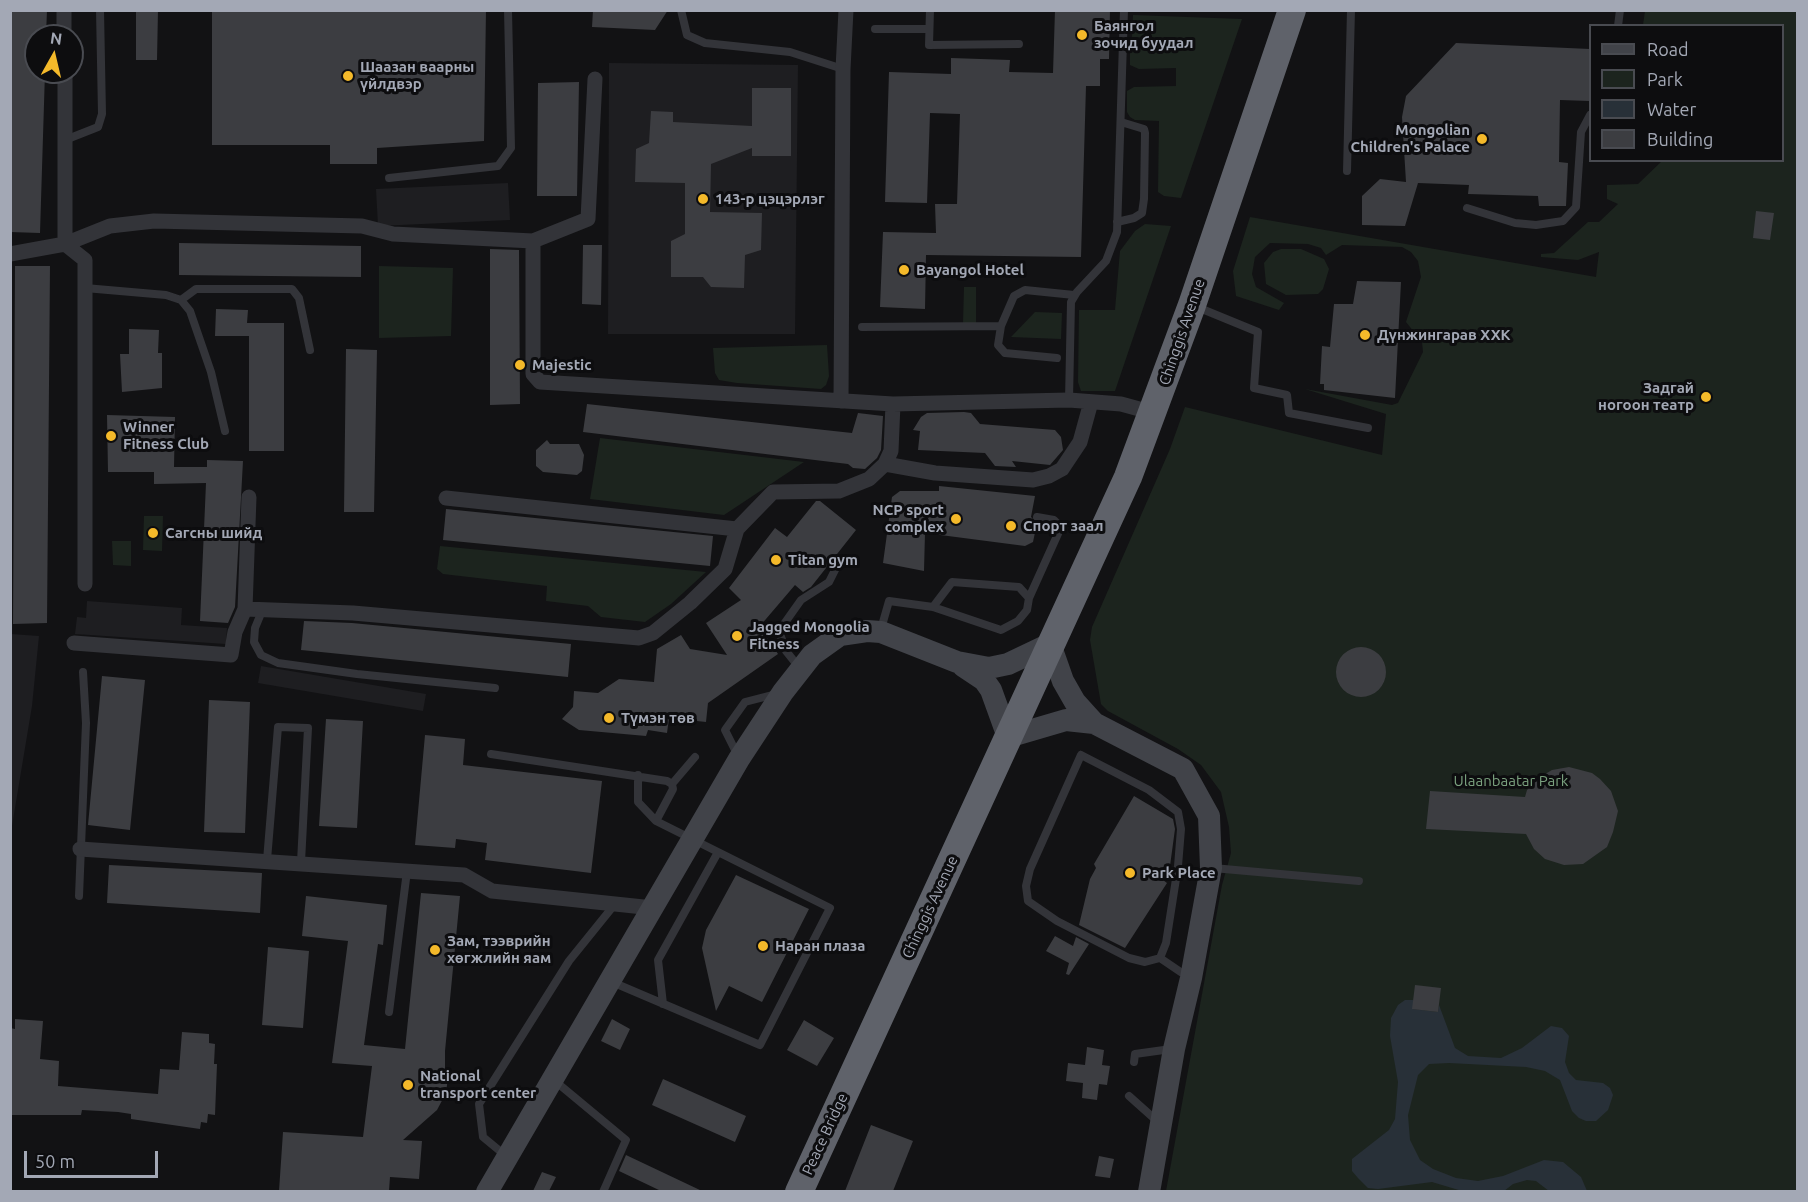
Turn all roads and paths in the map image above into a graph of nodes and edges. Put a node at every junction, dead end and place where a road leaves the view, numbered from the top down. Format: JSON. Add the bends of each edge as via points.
{"nodes":[{"id":1,"x":100,"y":10,"type":"edge"},
{"id":2,"x":508,"y":10,"type":"edge"},
{"id":3,"x":681,"y":10,"type":"edge"},
{"id":4,"x":846,"y":10,"type":"edge"},
{"id":5,"x":930,"y":10,"type":"edge"},
{"id":6,"x":1125,"y":10,"type":"edge"},
{"id":7,"x":1292,"y":10,"type":"edge"},
{"id":8,"x":1351,"y":10,"type":"edge"},
{"id":9,"x":929,"y":29,"type":"junction"},
{"id":10,"x":875,"y":30,"type":"dead end"},
{"id":11,"x":1019,"y":44,"type":"dead end"},
{"id":12,"x":843,"y":69,"type":"junction"},
{"id":13,"x":595,"y":79,"type":"dead end"},
{"id":14,"x":64,"y":84,"type":"edge"},
{"id":15,"x":1589,"y":117,"type":"edge"},
{"id":16,"x":1121,"y":122,"type":"junction"},
{"id":17,"x":65,"y":140,"type":"junction"},
{"id":18,"x":1347,"y":171,"type":"dead end"},
{"id":19,"x":389,"y":178,"type":"dead end"},
{"id":20,"x":1467,"y":208,"type":"dead end"},
{"id":21,"x":1117,"y":222,"type":"junction"},
{"id":22,"x":533,"y":241,"type":"junction"},
{"id":23,"x":65,"y":244,"type":"junction"},
{"id":24,"x":10,"y":254,"type":"edge"},
{"id":25,"x":85,"y":288,"type":"junction"},
{"id":26,"x":1074,"y":295,"type":"junction"},
{"id":27,"x":181,"y":300,"type":"junction"},
{"id":28,"x":1192,"y":305,"type":"junction"},
{"id":29,"x":1001,"y":326,"type":"junction"},
{"id":30,"x":862,"y":327,"type":"dead end"},
{"id":31,"x":310,"y":350,"type":"dead end"},
{"id":32,"x":1058,"y":358,"type":"dead end"},
{"id":33,"x":1069,"y":400,"type":"junction"},
{"id":34,"x":841,"y":401,"type":"junction"},
{"id":35,"x":1091,"y":402,"type":"junction"},
{"id":36,"x":893,"y":404,"type":"junction"},
{"id":37,"x":1154,"y":413,"type":"junction"},
{"id":38,"x":1368,"y":428,"type":"dead end"},
{"id":39,"x":225,"y":431,"type":"dead end"},
{"id":40,"x":885,"y":465,"type":"junction"},
{"id":41,"x":249,"y":497,"type":"dead end"},
{"id":42,"x":446,"y":498,"type":"dead end"},
{"id":43,"x":1037,"y":518,"type":"dead end"},
{"id":44,"x":737,"y":529,"type":"junction"},
{"id":45,"x":839,"y":562,"type":"dead end"},
{"id":46,"x":85,"y":584,"type":"dead end"},
{"id":47,"x":1029,"y":598,"type":"junction"},
{"id":48,"x":933,"y":607,"type":"junction"},
{"id":49,"x":245,"y":609,"type":"junction"},
{"id":50,"x":263,"y":609,"type":"junction"},
{"id":51,"x":881,"y":632,"type":"junction"},
{"id":52,"x":74,"y":643,"type":"dead end"},
{"id":53,"x":1050,"y":644,"type":"junction"},
{"id":54,"x":957,"y":662,"type":"junction"},
{"id":55,"x":800,"y":670,"type":"junction"},
{"id":56,"x":83,"y":672,"type":"dead end"},
{"id":57,"x":495,"y":688,"type":"dead end"},
{"id":58,"x":1094,"y":723,"type":"junction"},
{"id":59,"x":1008,"y":737,"type":"junction"},
{"id":60,"x":491,"y":754,"type":"dead end"},
{"id":61,"x":696,"y":757,"type":"dead end"},
{"id":62,"x":638,"y":775,"type":"junction"},
{"id":63,"x":672,"y":784,"type":"junction"},
{"id":64,"x":656,"y":821,"type":"junction"},
{"id":65,"x":692,"y":842,"type":"junction"},
{"id":66,"x":80,"y":849,"type":"junction"},
{"id":67,"x":717,"y":854,"type":"junction"},
{"id":68,"x":267,"y":860,"type":"junction"},
{"id":69,"x":301,"y":862,"type":"junction"},
{"id":70,"x":1211,"y":868,"type":"junction"},
{"id":71,"x":407,"y":871,"type":"junction"},
{"id":72,"x":1359,"y":881,"type":"dead end"},
{"id":73,"x":80,"y":896,"type":"dead end"},
{"id":74,"x":615,"y":904,"type":"junction"},
{"id":75,"x":653,"y":908,"type":"junction"},
{"id":76,"x":1160,"y":958,"type":"junction"},
{"id":77,"x":1191,"y":978,"type":"junction"},
{"id":78,"x":610,"y":981,"type":"junction"},
{"id":79,"x":663,"y":1004,"type":"junction"},
{"id":80,"x":389,"y":1012,"type":"dead end"},
{"id":81,"x":1174,"y":1049,"type":"junction"},
{"id":82,"x":1134,"y":1062,"type":"dead end"},
{"id":83,"x":852,"y":1077,"type":"joint"},
{"id":84,"x":553,"y":1079,"type":"junction"},
{"id":85,"x":1129,"y":1096,"type":"dead end"},
{"id":86,"x":1160,"y":1124,"type":"junction"},
{"id":87,"x":507,"y":1157,"type":"junction"},
{"id":88,"x":487,"y":1191,"type":"edge"},
{"id":89,"x":603,"y":1191,"type":"edge"},
{"id":90,"x":799,"y":1191,"type":"edge"},
{"id":91,"x":1149,"y":1191,"type":"edge"}],
"edges":[{"from":1,"to":17,"type":"lane","via":[[102,114],[98,127]]},
{"from":2,"to":19,"type":"lane","via":[[511,148],[498,166]]},
{"from":3,"to":12,"type":"lane","via":[[687,35],[705,43],[790,52]]},
{"from":4,"to":12,"type":"street"},
{"from":5,"to":9,"type":"lane"},
{"from":6,"to":16,"type":"lane"},
{"from":7,"to":28,"type":"highway","name":"Chinggis Avenue"},
{"from":8,"to":18,"type":"lane"},
{"from":9,"to":10,"type":"lane"},
{"from":9,"to":11,"type":"lane","via":[[929,45]]},
{"from":12,"to":34,"type":"street"},
{"from":13,"to":22,"type":"street","via":[[588,219]]},
{"from":14,"to":17,"type":"street"},
{"from":15,"to":20,"type":"lane","via":[[1581,132],[1576,207],[1563,221],[1515,223]]},
{"from":16,"to":21,"type":"lane"},
{"from":16,"to":21,"type":"lane","via":[[1144,129],[1144,199],[1142,213]]},
{"from":17,"to":23,"type":"street"},
{"from":21,"to":26,"type":"lane","via":[[1106,261]]},
{"from":22,"to":23,"type":"street","via":[[393,234],[362,226],[154,221],[110,226]]},
{"from":22,"to":34,"type":"street","via":[[532,374],[538,381]]},
{"from":23,"to":24,"type":"street"},
{"from":23,"to":25,"type":"street","via":[[85,260]]},
{"from":25,"to":27,"type":"lane","via":[[166,295]]},
{"from":25,"to":46,"type":"street"},
{"from":26,"to":29,"type":"lane","via":[[1025,290],[1014,296]]},
{"from":26,"to":33,"type":"lane","via":[[1070,308]]},
{"from":27,"to":31,"type":"lane","via":[[196,289],[292,289],[299,298]]},
{"from":27,"to":39,"type":"lane","via":[[190,311],[211,372]]},
{"from":28,"to":37,"type":"highway","name":"Chinggis Avenue"},
{"from":28,"to":38,"type":"lane","via":[[1258,332],[1254,388],[1287,395],[1289,413]]},
{"from":29,"to":30,"type":"lane"},
{"from":29,"to":32,"type":"lane","via":[[998,345],[1005,354]]},
{"from":33,"to":35,"type":"street"},
{"from":33,"to":36,"type":"street"},
{"from":34,"to":36,"type":"street"},
{"from":35,"to":37,"type":"street","via":[[1121,404]]},
{"from":35,"to":40,"type":"street","via":[[1080,442],[1062,469],[1049,476],[1033,480]]},
{"from":36,"to":40,"type":"street","via":[[891,451]]},
{"from":37,"to":53,"type":"highway","name":"Chinggis Avenue"},
{"from":40,"to":44,"type":"street","via":[[869,479],[839,491],[773,492]]},
{"from":41,"to":49,"type":"street"},
{"from":42,"to":44,"type":"street"},
{"from":43,"to":47,"type":"lane","via":[[1054,520],[1061,527]]},
{"from":44,"to":50,"type":"street","via":[[725,569],[663,625],[639,638]]},
{"from":45,"to":55,"type":"lane","via":[[829,582],[801,600],[779,631],[786,651]]},
{"from":47,"to":48,"type":"lane","via":[[1019,586],[952,582]]},
{"from":47,"to":48,"type":"lane","via":[[1027,610],[1018,621],[1000,630]]},
{"from":48,"to":51,"type":"lane","via":[[888,601]]},
{"from":49,"to":50,"type":"street"},
{"from":49,"to":52,"type":"street","via":[[231,655]]},
{"from":50,"to":57,"type":"lane","via":[[254,642],[261,655],[278,663]]},
{"from":51,"to":54,"type":"street"},
{"from":51,"to":55,"type":"street","via":[[840,634],[812,655]]},
{"from":53,"to":54,"type":"street","via":[[1008,664],[989,668]]},
{"from":53,"to":58,"type":"street","via":[[1067,688]]},
{"from":53,"to":59,"type":"highway","name":"Chinggis Avenue"},
{"from":54,"to":59,"type":"street","via":[[984,680],[991,690]]},
{"from":55,"to":65,"type":"street","via":[[739,759]]},
{"from":56,"to":66,"type":"lane","via":[[86,723]]},
{"from":58,"to":59,"type":"street","via":[[1066,720]]},
{"from":58,"to":70,"type":"street","via":[[1183,769],[1209,816]]},
{"from":59,"to":83,"type":"highway","name":"Chinggis Avenue"},
{"from":60,"to":62,"type":"lane"},
{"from":61,"to":63,"type":"lane"},
{"from":62,"to":63,"type":"lane"},
{"from":62,"to":64,"type":"lane","via":[[638,802]]},
{"from":63,"to":64,"type":"lane"},
{"from":64,"to":65,"type":"lane"},
{"from":65,"to":67,"type":"lane"},
{"from":65,"to":75,"type":"street"},
{"from":66,"to":68,"type":"street"},
{"from":66,"to":73,"type":"lane"},
{"from":67,"to":79,"type":"lane","via":[[657,960]]},
{"from":67,"to":79,"type":"lane","via":[[830,908],[760,1045]]},
{"from":68,"to":69,"type":"street"},
{"from":68,"to":69,"type":"lane","via":[[278,726],[308,728]]},
{"from":69,"to":71,"type":"street"},
{"from":70,"to":72,"type":"lane"},
{"from":70,"to":77,"type":"street"},
{"from":71,"to":74,"type":"street","via":[[464,875],[492,891]]},
{"from":71,"to":80,"type":"lane"},
{"from":74,"to":75,"type":"street"},
{"from":74,"to":87,"type":"lane","via":[[568,961],[479,1104],[483,1137]]},
{"from":75,"to":78,"type":"street"},
{"from":76,"to":76,"type":"lane","via":[[1146,962],[1129,958],[1057,921],[1028,901],[1030,869],[1081,754],[1149,790],[1178,812],[1178,866],[1166,943]]},
{"from":76,"to":77,"type":"lane"},
{"from":77,"to":81,"type":"street"},
{"from":78,"to":79,"type":"lane"},
{"from":78,"to":84,"type":"street"},
{"from":81,"to":82,"type":"lane","via":[[1135,1054]]},
{"from":81,"to":86,"type":"street"},
{"from":83,"to":90,"type":"highway","name":"Peace Bridge"},
{"from":84,"to":87,"type":"street"},
{"from":84,"to":89,"type":"lane","via":[[626,1140]]},
{"from":85,"to":86,"type":"lane"},
{"from":86,"to":91,"type":"street"},
{"from":87,"to":88,"type":"street"}]}
